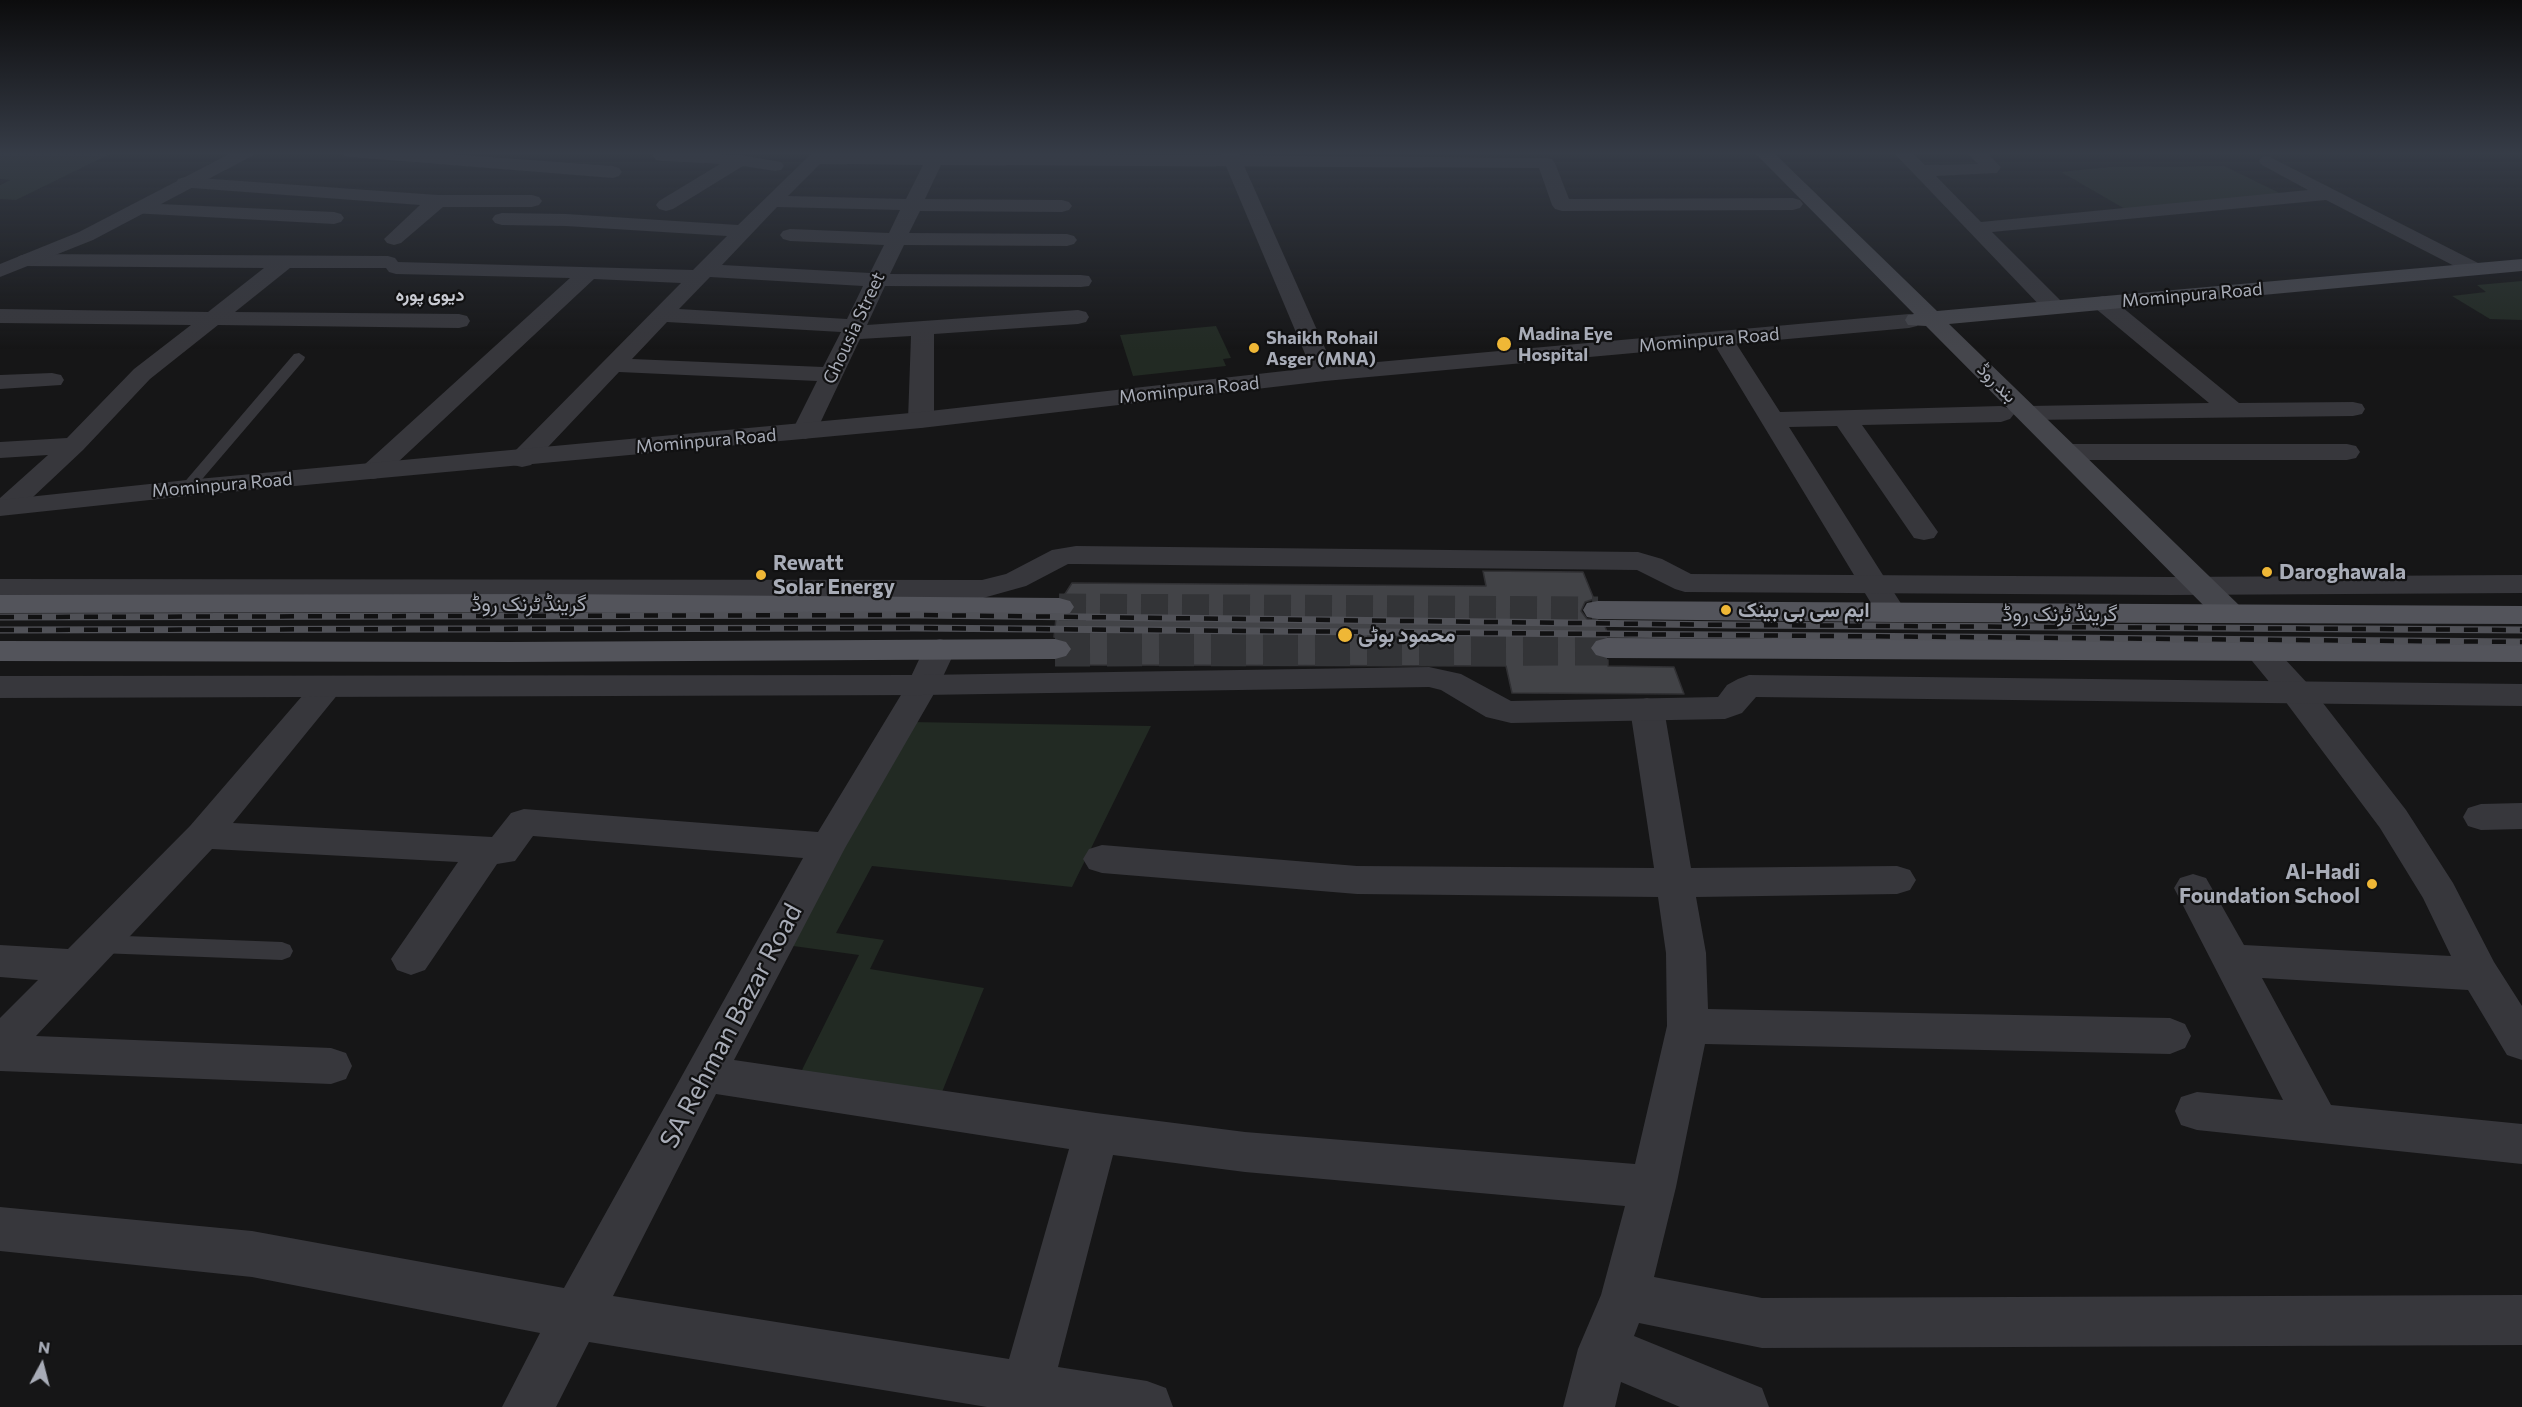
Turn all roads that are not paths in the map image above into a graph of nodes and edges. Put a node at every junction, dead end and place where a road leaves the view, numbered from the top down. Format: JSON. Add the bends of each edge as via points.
{"nodes":[{"id":1,"x":121,"y":218,"type":"edge"},
{"id":2,"x":327,"y":218,"type":"edge"},
{"id":3,"x":334,"y":218,"type":"dead end"},
{"id":4,"x":756,"y":218,"type":"edge"},
{"id":5,"x":906,"y":218,"type":"edge"},
{"id":6,"x":1257,"y":218,"type":"edge"},
{"id":7,"x":1808,"y":218,"type":"edge"},
{"id":8,"x":1824,"y":218,"type":"edge"},
{"id":9,"x":1966,"y":218,"type":"edge"},
{"id":10,"x":2083,"y":218,"type":"edge"},
{"id":11,"x":2375,"y":218,"type":"edge"},
{"id":12,"x":414,"y":219,"type":"joint"},
{"id":13,"x":1976,"y":228,"type":"junction"},
{"id":14,"x":743,"y":231,"type":"junction"},
{"id":15,"x":790,"y":235,"type":"dead end"},
{"id":16,"x":394,"y":239,"type":"dead end"},
{"id":17,"x":896,"y":239,"type":"junction"},
{"id":18,"x":1067,"y":240,"type":"dead end"},
{"id":19,"x":26,"y":260,"type":"junction"},
{"id":20,"x":286,"y":261,"type":"junction"},
{"id":21,"x":2522,"y":265,"type":"edge"},
{"id":22,"x":2475,"y":269,"type":"junction"},
{"id":23,"x":0,"y":271,"type":"edge"},
{"id":24,"x":589,"y":272,"type":"junction"},
{"id":25,"x":701,"y":274,"type":"junction"},
{"id":26,"x":877,"y":280,"type":"junction"},
{"id":27,"x":1081,"y":281,"type":"dead end"},
{"id":28,"x":2103,"y":303,"type":"junction"},
{"id":29,"x":2054,"y":307,"type":"junction"},
{"id":30,"x":661,"y":315,"type":"junction"},
{"id":31,"x":0,"y":316,"type":"edge"},
{"id":32,"x":1078,"y":317,"type":"dead end"},
{"id":33,"x":213,"y":318,"type":"junction"},
{"id":34,"x":1920,"y":320,"type":"junction"},
{"id":35,"x":459,"y":321,"type":"dead end"},
{"id":36,"x":923,"y":328,"type":"junction"},
{"id":37,"x":853,"y":329,"type":"junction"},
{"id":38,"x":1722,"y":339,"type":"junction"},
{"id":39,"x":299,"y":357,"type":"dead end"},
{"id":40,"x":612,"y":365,"type":"junction"},
{"id":41,"x":1324,"y":374,"type":"junction"},
{"id":42,"x":832,"y":375,"type":"junction"},
{"id":43,"x":52,"y":380,"type":"dead end"},
{"id":44,"x":0,"y":382,"type":"edge"},
{"id":45,"x":2354,"y":409,"type":"dead end"},
{"id":46,"x":2232,"y":410,"type":"junction"},
{"id":47,"x":2028,"y":413,"type":"junction"},
{"id":48,"x":2001,"y":414,"type":"junction"},
{"id":49,"x":1844,"y":418,"type":"junction"},
{"id":50,"x":921,"y":420,"type":"junction"},
{"id":51,"x":1772,"y":420,"type":"junction"},
{"id":52,"x":805,"y":432,"type":"junction"},
{"id":53,"x":74,"y":445,"type":"junction"},
{"id":54,"x":0,"y":450,"type":"edge"},
{"id":55,"x":2067,"y":452,"type":"junction"},
{"id":56,"x":2347,"y":452,"type":"dead end"},
{"id":57,"x":522,"y":459,"type":"junction"},
{"id":58,"x":373,"y":471,"type":"junction"},
{"id":59,"x":187,"y":488,"type":"junction"},
{"id":60,"x":3,"y":508,"type":"edge"},
{"id":61,"x":1924,"y":532,"type":"dead end"},
{"id":62,"x":1873,"y":585,"type":"junction"},
{"id":63,"x":2522,"y":585,"type":"edge"},
{"id":64,"x":2171,"y":586,"type":"junction"},
{"id":65,"x":0,"y":588,"type":"edge"},
{"id":66,"x":2200,"y":600,"type":"junction"},
{"id":67,"x":547,"y":603,"type":"junction"},
{"id":68,"x":0,"y":604,"type":"edge"},
{"id":69,"x":1059,"y":607,"type":"tunnel mouth"},
{"id":70,"x":1598,"y":610,"type":"tunnel mouth"},
{"id":71,"x":1892,"y":614,"type":"junction"},
{"id":72,"x":2522,"y":615,"type":"edge"},
{"id":73,"x":1607,"y":648,"type":"tunnel mouth"},
{"id":74,"x":1055,"y":649,"type":"tunnel mouth"},
{"id":75,"x":2259,"y":650,"type":"junction"},
{"id":76,"x":0,"y":651,"type":"edge"},
{"id":77,"x":509,"y":652,"type":"junction"},
{"id":78,"x":2522,"y":652,"type":"edge"},
{"id":79,"x":932,"y":667,"type":"junction"},
{"id":80,"x":0,"y":687,"type":"edge"},
{"id":81,"x":327,"y":688,"type":"junction"},
{"id":82,"x":2296,"y":693,"type":"junction"},
{"id":83,"x":2522,"y":695,"type":"edge"},
{"id":84,"x":1647,"y":709,"type":"junction"},
{"id":85,"x":2522,"y":816,"type":"edge"},
{"id":86,"x":2481,"y":817,"type":"dead end"},
{"id":87,"x":203,"y":835,"type":"junction"},
{"id":88,"x":828,"y":846,"type":"junction"},
{"id":89,"x":487,"y":850,"type":"junction"},
{"id":90,"x":1102,"y":859,"type":"dead end"},
{"id":91,"x":1897,"y":880,"type":"dead end"},
{"id":92,"x":1674,"y":883,"type":"junction"},
{"id":93,"x":2193,"y":888,"type":"dead end"},
{"id":94,"x":282,"y":951,"type":"dead end"},
{"id":95,"x":87,"y":955,"type":"junction"},
{"id":96,"x":411,"y":959,"type":"dead end"},
{"id":97,"x":2232,"y":960,"type":"junction"},
{"id":98,"x":0,"y":961,"type":"edge"},
{"id":99,"x":2480,"y":974,"type":"junction"},
{"id":100,"x":1688,"y":1026,"type":"junction"},
{"id":101,"x":2170,"y":1036,"type":"dead end"},
{"id":102,"x":2522,"y":1042,"type":"edge"},
{"id":103,"x":0,"y":1046,"type":"edge"},
{"id":104,"x":0,"y":1053,"type":"edge"},
{"id":105,"x":331,"y":1066,"type":"dead end"},
{"id":106,"x":704,"y":1074,"type":"junction"},
{"id":107,"x":2197,"y":1111,"type":"dead end"},
{"id":108,"x":2318,"y":1123,"type":"junction"},
{"id":109,"x":1096,"y":1133,"type":"junction"},
{"id":110,"x":2522,"y":1144,"type":"edge"},
{"id":111,"x":1653,"y":1187,"type":"junction"},
{"id":112,"x":0,"y":1229,"type":"edge"},
{"id":113,"x":1625,"y":1296,"type":"junction"},
{"id":114,"x":577,"y":1315,"type":"junction"},
{"id":115,"x":2522,"y":1320,"type":"edge"},
{"id":116,"x":1604,"y":1349,"type":"junction"},
{"id":117,"x":1024,"y":1397,"type":"edge"},
{"id":118,"x":528,"y":1407,"type":"edge"},
{"id":119,"x":1147,"y":1407,"type":"edge"},
{"id":120,"x":1589,"y":1407,"type":"edge"},
{"id":121,"x":1743,"y":1407,"type":"edge"}],
"edges":[{"from":1,"to":19,"type":"street"},
{"from":2,"to":3,"type":"street"},
{"from":4,"to":14,"type":"street"},
{"from":5,"to":17,"type":"street","name":"Ghousia Street"},
{"from":6,"to":41,"type":"street"},
{"from":7,"to":34,"type":"main road","name":"بند روڈ"},
{"from":8,"to":34,"type":"main road","name":"بند روڈ"},
{"from":9,"to":13,"type":"street"},
{"from":10,"to":13,"type":"street"},
{"from":11,"to":22,"type":"street"},
{"from":12,"to":14,"type":"street","via":[[566,220]]},
{"from":12,"to":16,"type":"street"},
{"from":13,"to":29,"type":"street"},
{"from":14,"to":25,"type":"street"},
{"from":15,"to":17,"type":"street"},
{"from":17,"to":18,"type":"street"},
{"from":17,"to":26,"type":"street","name":"Ghousia Street"},
{"from":19,"to":20,"type":"street"},
{"from":19,"to":23,"type":"street"},
{"from":20,"to":24,"type":"street"},
{"from":20,"to":33,"type":"street"},
{"from":21,"to":22,"type":"main road","name":"Mominpura Road"},
{"from":22,"to":28,"type":"main road","name":"Mominpura Road"},
{"from":24,"to":25,"type":"street"},
{"from":24,"to":58,"type":"street"},
{"from":25,"to":26,"type":"street"},
{"from":25,"to":30,"type":"street"},
{"from":26,"to":27,"type":"street"},
{"from":26,"to":37,"type":"street","name":"Ghousia Street"},
{"from":28,"to":29,"type":"main road","name":"Mominpura Road"},
{"from":28,"to":46,"type":"street"},
{"from":29,"to":34,"type":"main road","name":"Mominpura Road"},
{"from":30,"to":37,"type":"street"},
{"from":30,"to":40,"type":"street"},
{"from":31,"to":33,"type":"street"},
{"from":32,"to":36,"type":"street"},
{"from":33,"to":35,"type":"street"},
{"from":33,"to":53,"type":"street","via":[[142,374]]},
{"from":34,"to":38,"type":"street","name":"Mominpura Road"},
{"from":34,"to":47,"type":"main road","name":"بند روڈ"},
{"from":34,"to":48,"type":"main road","name":"بند روڈ"},
{"from":36,"to":37,"type":"street"},
{"from":36,"to":50,"type":"street"},
{"from":37,"to":42,"type":"street","name":"Ghousia Street"},
{"from":38,"to":41,"type":"street","name":"Mominpura Road"},
{"from":38,"to":51,"type":"street"},
{"from":39,"to":59,"type":"lane"},
{"from":40,"to":42,"type":"street"},
{"from":40,"to":57,"type":"street"},
{"from":41,"to":50,"type":"street","name":"Mominpura Road"},
{"from":42,"to":52,"type":"street","name":"Ghousia Street"},
{"from":43,"to":44,"type":"street"},
{"from":45,"to":46,"type":"street"},
{"from":46,"to":47,"type":"street"},
{"from":47,"to":55,"type":"main road","name":"بند روڈ"},
{"from":48,"to":49,"type":"street"},
{"from":48,"to":64,"type":"main road","name":"بند روڈ"},
{"from":49,"to":51,"type":"street"},
{"from":49,"to":61,"type":"street"},
{"from":50,"to":52,"type":"street","name":"Mominpura Road"},
{"from":51,"to":62,"type":"street"},
{"from":52,"to":57,"type":"street","name":"Mominpura Road"},
{"from":53,"to":54,"type":"street"},
{"from":53,"to":60,"type":"street"},
{"from":55,"to":56,"type":"street"},
{"from":55,"to":66,"type":"main road","name":"بند روڈ"},
{"from":57,"to":58,"type":"street","name":"Mominpura Road"},
{"from":58,"to":59,"type":"street","name":"Mominpura Road"},
{"from":59,"to":60,"type":"street","name":"Mominpura Road"},
{"from":62,"to":64,"type":"street"},
{"from":62,"to":65,"type":"street","via":[[1685,583],[1638,561],[1076,555],[1062,556],[1016,580],[983,589]]},
{"from":62,"to":71,"type":"street"},
{"from":63,"to":66,"type":"street"},
{"from":64,"to":66,"type":"street"},
{"from":66,"to":71,"type":"main road","name":"گرینڈ ٹرنک روڈ"},
{"from":66,"to":72,"type":"main road","name":"گرینڈ ٹرنک روڈ","via":[[2230,614]]},
{"from":67,"to":68,"type":"main road","name":"گرینڈ ٹرنک روڈ"},
{"from":67,"to":69,"type":"main road","name":"گرینڈ ٹرنک روڈ"},
{"from":67,"to":77,"type":"main road"},
{"from":70,"to":71,"type":"main road","name":"گرینڈ ٹرنک روڈ"},
{"from":73,"to":75,"type":"main road","name":"گرینڈ ٹرنک روڈ"},
{"from":74,"to":79,"type":"main road"},
{"from":75,"to":78,"type":"main road","name":"گرینڈ ٹرنک روڈ"},
{"from":75,"to":82,"type":"street"},
{"from":76,"to":77,"type":"main road"},
{"from":77,"to":79,"type":"main road"},
{"from":79,"to":81,"type":"street"},
{"from":79,"to":84,"type":"street","via":[[1429,677],[1450,681],[1504,711]]},
{"from":79,"to":88,"type":"street","name":"SA Rehman Bazar Road"},
{"from":80,"to":81,"type":"street"},
{"from":81,"to":87,"type":"street"},
{"from":82,"to":83,"type":"street"},
{"from":82,"to":84,"type":"street","via":[[1749,686],[1725,708]]},
{"from":82,"to":99,"type":"street","via":[[2393,819],[2439,893]]},
{"from":84,"to":92,"type":"street"},
{"from":85,"to":86,"type":"street"},
{"from":87,"to":89,"type":"street"},
{"from":87,"to":95,"type":"street"},
{"from":88,"to":89,"type":"street","via":[[524,822],[502,851]]},
{"from":88,"to":106,"type":"street","name":"SA Rehman Bazar Road"},
{"from":89,"to":96,"type":"street"},
{"from":90,"to":92,"type":"street","via":[[1357,880]]},
{"from":91,"to":92,"type":"street"},
{"from":92,"to":100,"type":"street","via":[[1686,953]]},
{"from":93,"to":97,"type":"street"},
{"from":94,"to":95,"type":"lane"},
{"from":95,"to":98,"type":"street"},
{"from":95,"to":103,"type":"street"},
{"from":97,"to":99,"type":"street"},
{"from":97,"to":108,"type":"street"},
{"from":99,"to":102,"type":"street"},
{"from":100,"to":101,"type":"street"},
{"from":100,"to":111,"type":"street"},
{"from":104,"to":105,"type":"street"},
{"from":106,"to":109,"type":"street"},
{"from":106,"to":114,"type":"street","name":"SA Rehman Bazar Road"},
{"from":107,"to":108,"type":"street"},
{"from":108,"to":110,"type":"street"},
{"from":109,"to":111,"type":"street","via":[[1245,1152]]},
{"from":109,"to":117,"type":"street"},
{"from":111,"to":113,"type":"street"},
{"from":112,"to":114,"type":"street","via":[[252,1254]]},
{"from":113,"to":115,"type":"street","via":[[1762,1323]]},
{"from":113,"to":116,"type":"street"},
{"from":114,"to":117,"type":"street"},
{"from":114,"to":118,"type":"street","name":"SA Rehman Bazar Road"},
{"from":116,"to":120,"type":"street"},
{"from":116,"to":121,"type":"street"},
{"from":117,"to":119,"type":"street"}]}
